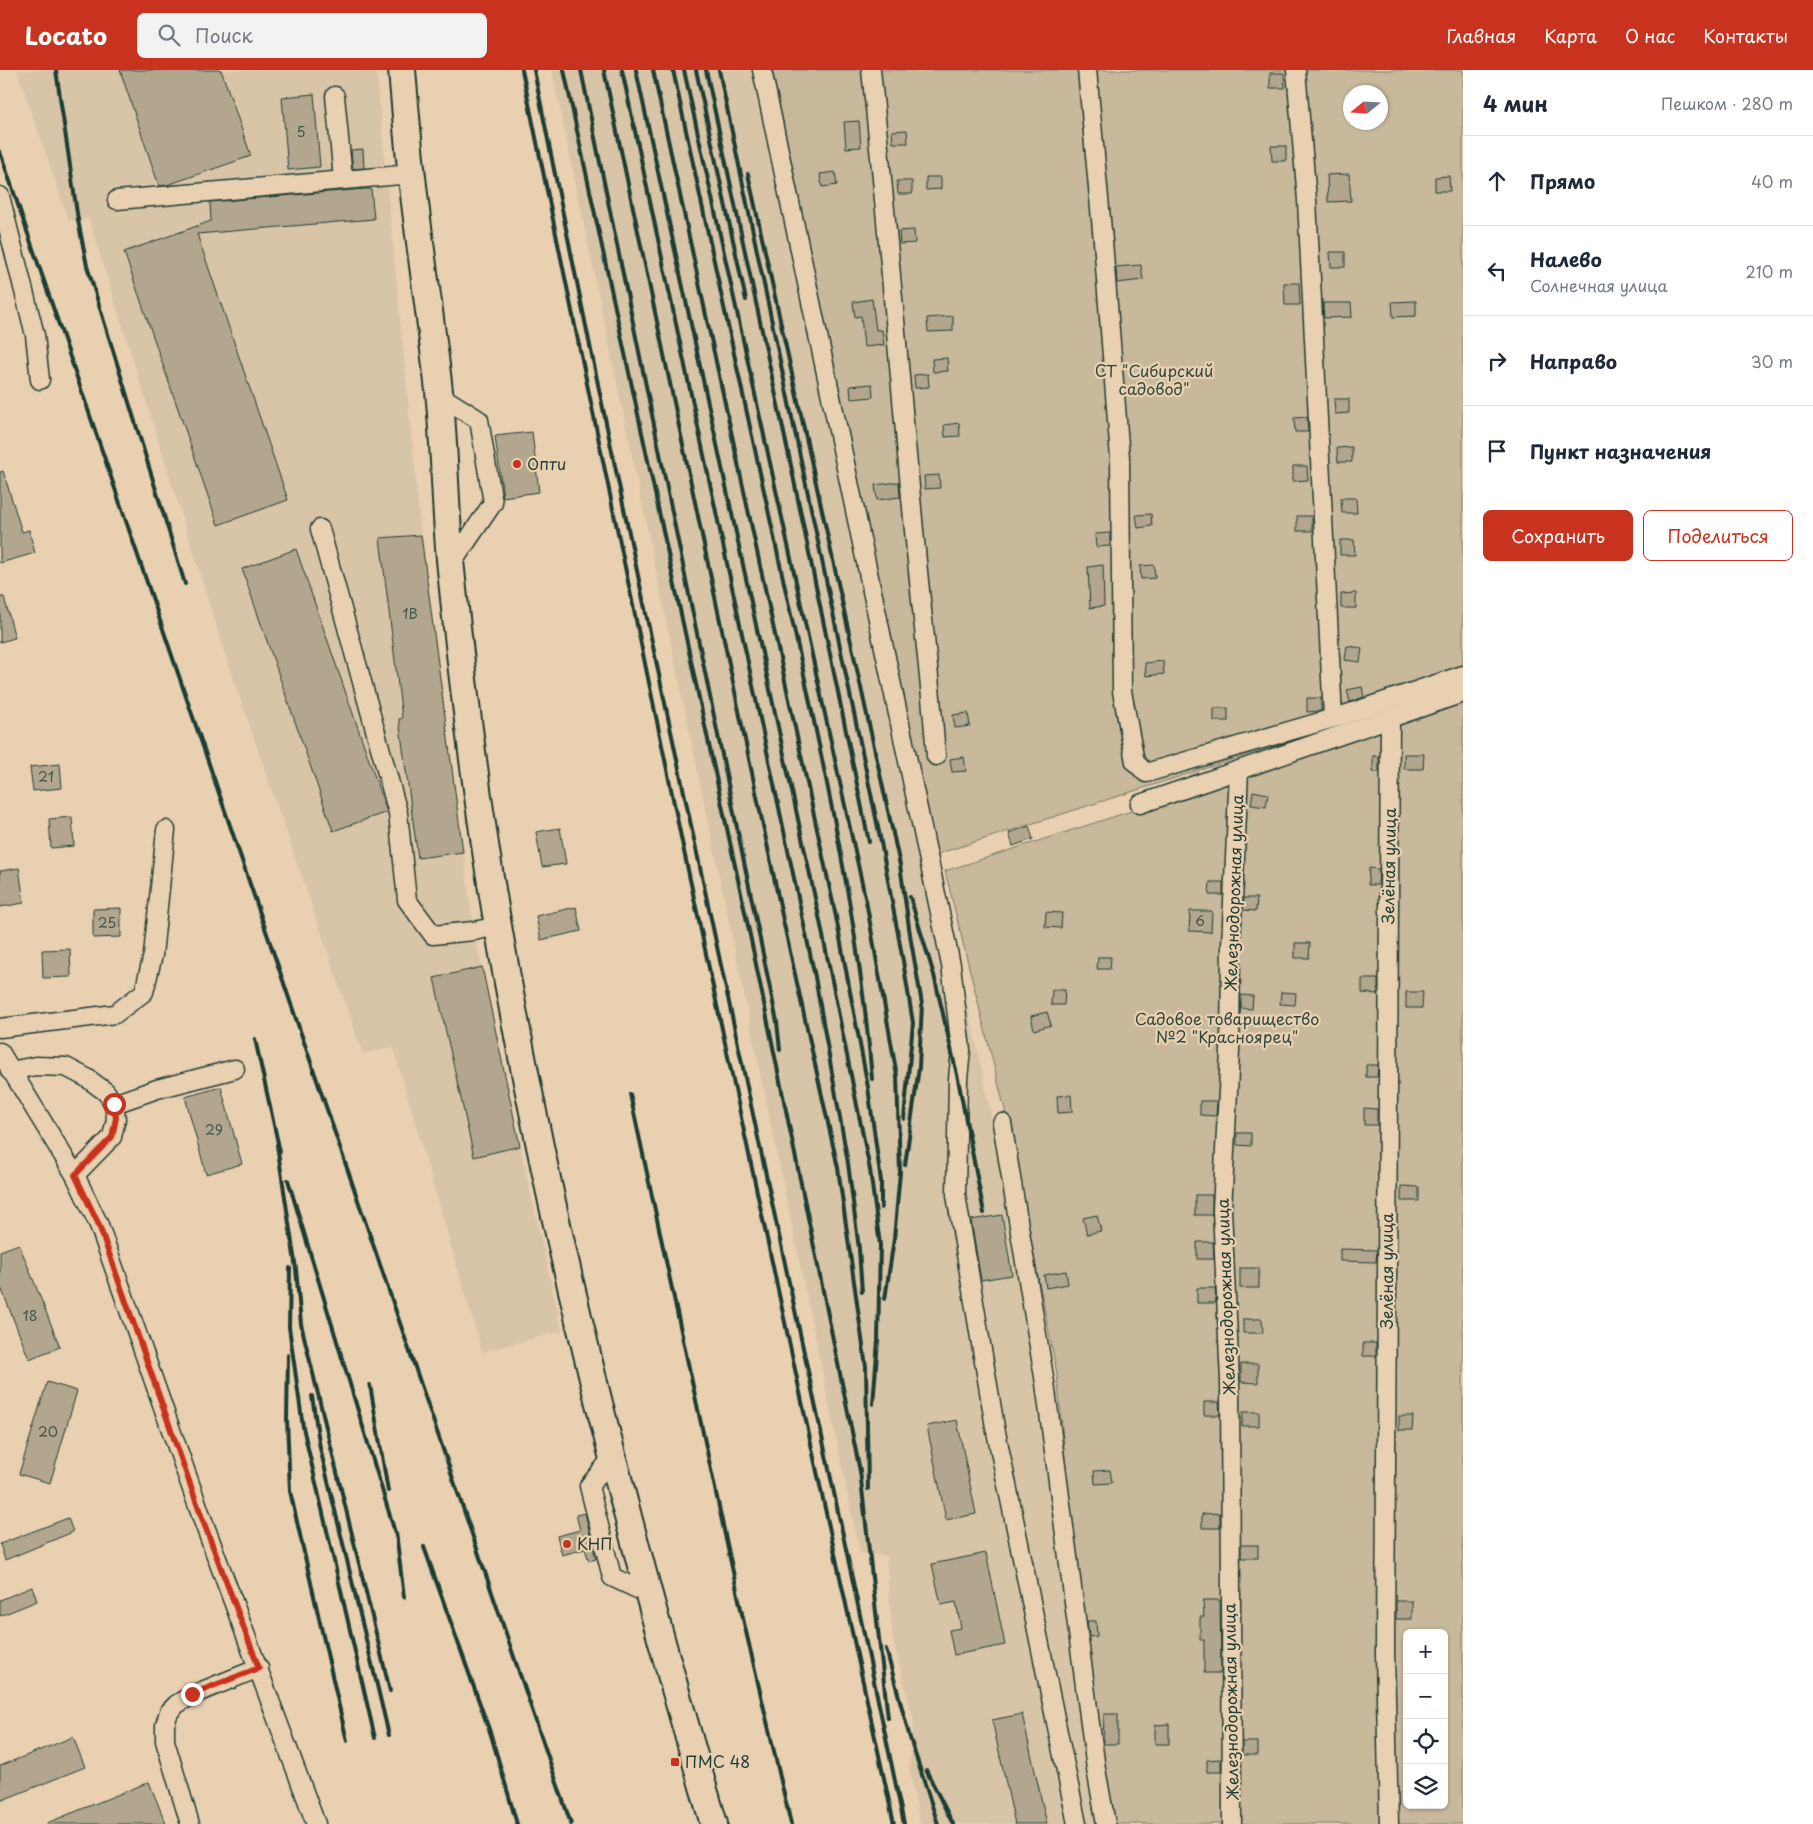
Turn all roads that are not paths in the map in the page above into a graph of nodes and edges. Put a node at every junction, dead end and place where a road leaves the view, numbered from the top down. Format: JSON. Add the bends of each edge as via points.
{"nodes":[{"id":1,"x":402,"y":70,"type":"edge"},
{"id":2,"x":762,"y":70,"type":"edge"},
{"id":3,"x":871,"y":70,"type":"edge"},
{"id":4,"x":1087,"y":70,"type":"edge"},
{"id":5,"x":1296,"y":70,"type":"edge"},
{"id":6,"x":335,"y":96,"type":"dead end"},
{"id":7,"x":412,"y":174,"type":"junction"},
{"id":8,"x":343,"y":179,"type":"junction"},
{"id":9,"x":0,"y":196,"type":"edge"},
{"id":10,"x":117,"y":200,"type":"dead end"},
{"id":11,"x":40,"y":380,"type":"dead end"},
{"id":12,"x":439,"y":395,"type":"junction"},
{"id":13,"x":320,"y":529,"type":"dead end"},
{"id":14,"x":450,"y":566,"type":"junction"},
{"id":15,"x":1463,"y":675,"type":"edge"},
{"id":16,"x":1463,"y":693,"type":"edge"},
{"id":17,"x":1332,"y":718,"type":"junction"},
{"id":18,"x":1390,"y":718,"type":"junction"},
{"id":19,"x":936,"y":756,"type":"dead end"},
{"id":20,"x":1239,"y":771,"type":"junction"},
{"id":21,"x":1140,"y":804,"type":"dead end"},
{"id":22,"x":166,"y":830,"type":"dead end"},
{"id":23,"x":498,"y":926,"type":"junction"},
{"id":24,"x":0,"y":1028,"type":"edge"},
{"id":25,"x":0,"y":1052,"type":"edge"},
{"id":26,"x":235,"y":1069,"type":"dead end"},
{"id":27,"x":10,"y":1071,"type":"junction"},
{"id":28,"x":114,"y":1104,"type":"junction"},
{"id":29,"x":1002,"y":1123,"type":"dead end"},
{"id":30,"x":75,"y":1175,"type":"junction"},
{"id":31,"x":259,"y":1668,"type":"junction"},
{"id":32,"x":190,"y":1824,"type":"edge"},
{"id":33,"x":316,"y":1824,"type":"edge"},
{"id":34,"x":714,"y":1824,"type":"edge"},
{"id":35,"x":1077,"y":1824,"type":"edge"},
{"id":36,"x":1106,"y":1824,"type":"edge"},
{"id":37,"x":1232,"y":1824,"type":"edge"},
{"id":38,"x":1389,"y":1824,"type":"edge"}],
"edges":[{"from":1,"to":7,"type":"highway"},
{"from":2,"to":35,"type":"street","via":[[951,965],[961,1050],[956,1195],[995,1427]]},
{"from":3,"to":19,"type":"street"},
{"from":4,"to":17,"type":"street","via":[[1120,458],[1122,691],[1135,762],[1146,773]]},
{"from":5,"to":17,"type":"street","via":[[1308,200]]},
{"from":6,"to":8,"type":"street"},
{"from":7,"to":8,"type":"street"},
{"from":7,"to":12,"type":"highway"},
{"from":8,"to":10,"type":"street"},
{"from":9,"to":11,"type":"street","via":[[35,335]]},
{"from":12,"to":14,"type":"highway"},
{"from":12,"to":14,"type":"street","via":[[479,420],[493,504]]},
{"from":13,"to":23,"type":"street","via":[[398,814],[407,900],[433,936]]},
{"from":14,"to":23,"type":"highway","via":[[469,735]]},
{"from":15,"to":17,"type":"street"},
{"from":16,"to":18,"type":"street"},
{"from":18,"to":20,"type":"street"},
{"from":18,"to":38,"type":"street","name":"Зелёная улица","via":[[1385,1634]]},
{"from":20,"to":21,"type":"street"},
{"from":20,"to":37,"type":"street","name":"Железнодорожная улица","via":[[1222,1210],[1230,1381]]},
{"from":22,"to":24,"type":"street","via":[[153,955],[144,992],[115,1014]]},
{"from":23,"to":34,"type":"highway","via":[[534,1118],[577,1315],[648,1594]]},
{"from":25,"to":27,"type":"street"},
{"from":26,"to":28,"type":"street"},
{"from":27,"to":28,"type":"street","via":[[36,1066],[66,1067],[106,1092]]},
{"from":27,"to":30,"type":"street"},
{"from":28,"to":30,"type":"street","via":[[116,1118],[112,1137]]},
{"from":29,"to":36,"type":"street","via":[[1045,1383],[1096,1770]]},
{"from":30,"to":31,"type":"street","via":[[99,1225],[202,1518]]},
{"from":31,"to":32,"type":"street","via":[[192,1694],[169,1712],[165,1741]]},
{"from":31,"to":33,"type":"street"}]}
